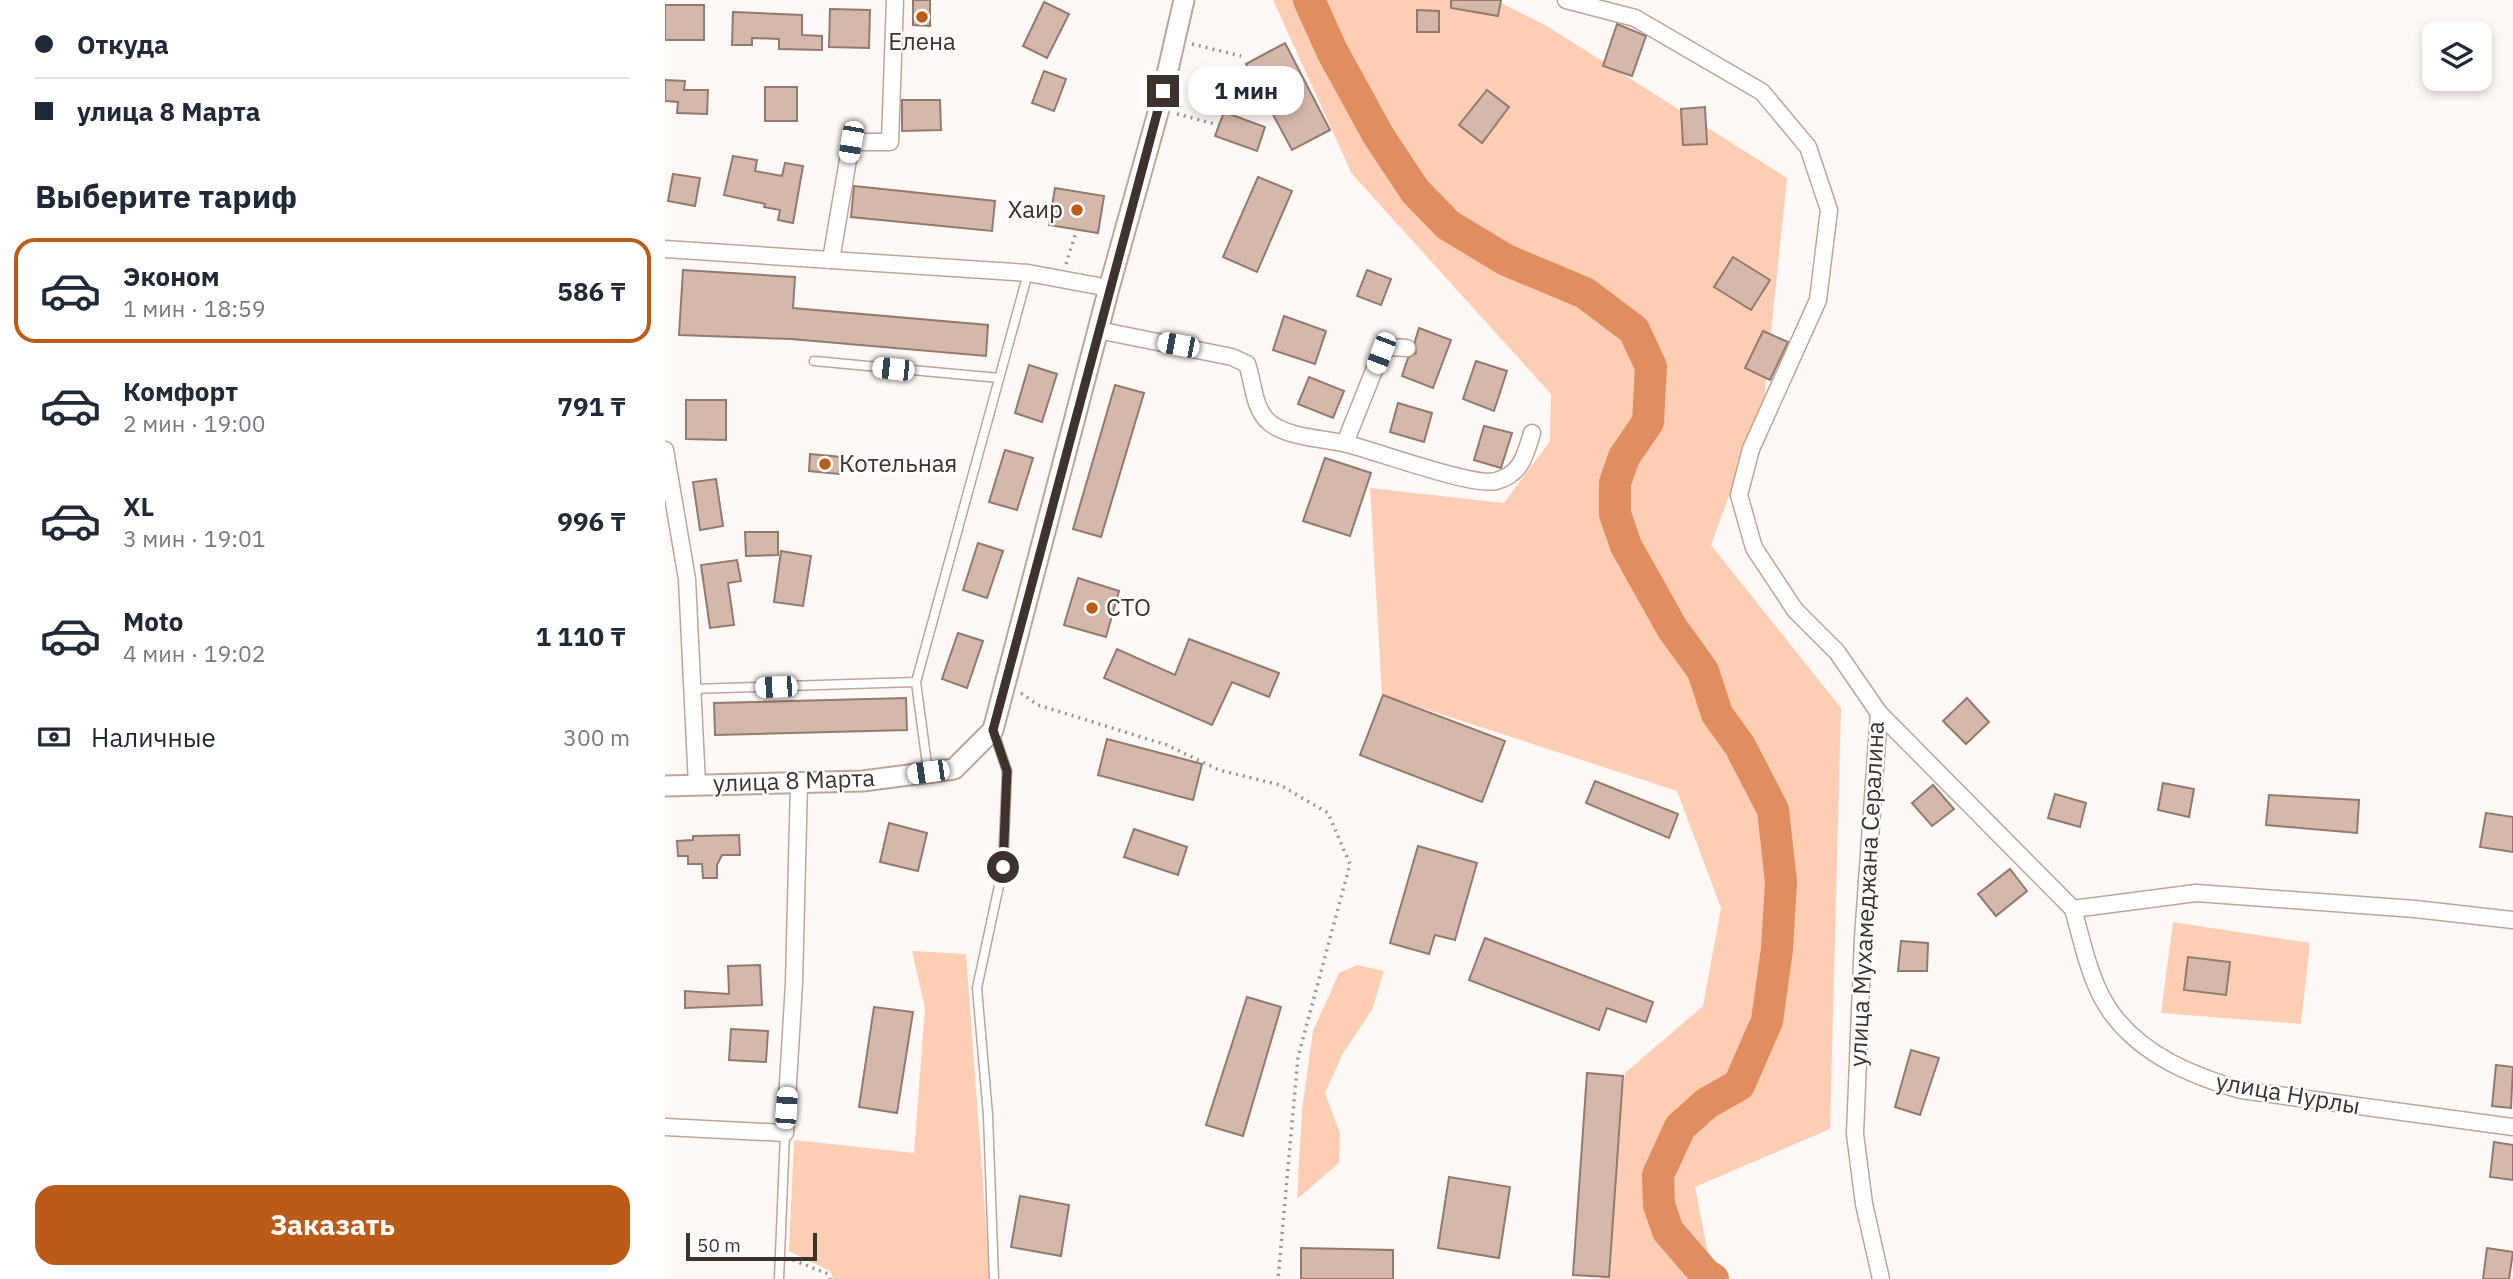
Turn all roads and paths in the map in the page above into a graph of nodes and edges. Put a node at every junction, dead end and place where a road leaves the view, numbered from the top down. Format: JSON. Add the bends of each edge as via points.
{"nodes":[{"id":1,"x":895,"y":0,"type":"edge"},
{"id":2,"x":1184,"y":0,"type":"edge"},
{"id":3,"x":1566,"y":0,"type":"edge"},
{"id":4,"x":1175,"y":39,"type":"junction"},
{"id":5,"x":1241,"y":56,"type":"dead end"},
{"id":6,"x":1159,"y":109,"type":"junction"},
{"id":7,"x":1219,"y":125,"type":"dead end"},
{"id":8,"x":1076,"y":229,"type":"dead end"},
{"id":9,"x":665,"y":249,"type":"edge"},
{"id":10,"x":831,"y":260,"type":"junction"},
{"id":11,"x":1028,"y":273,"type":"junction"},
{"id":12,"x":1061,"y":279,"type":"junction"},
{"id":13,"x":1109,"y":288,"type":"junction"},
{"id":14,"x":1098,"y":330,"type":"junction"},
{"id":15,"x":1407,"y":348,"type":"dead end"},
{"id":16,"x":814,"y":361,"type":"dead end"},
{"id":17,"x":999,"y":378,"type":"junction"},
{"id":18,"x":1532,"y":433,"type":"dead end"},
{"id":19,"x":1345,"y":443,"type":"junction"},
{"id":20,"x":665,"y":450,"type":"edge"},
{"id":21,"x":916,"y":682,"type":"junction"},
{"id":22,"x":1006,"y":682,"type":"junction"},
{"id":23,"x":692,"y":689,"type":"junction"},
{"id":24,"x":1879,"y":713,"type":"junction"},
{"id":25,"x":993,"y":730,"type":"junction"},
{"id":26,"x":928,"y":772,"type":"junction"},
{"id":27,"x":799,"y":783,"type":"junction"},
{"id":28,"x":697,"y":785,"type":"junction"},
{"id":29,"x":665,"y":786,"type":"edge"},
{"id":30,"x":2073,"y":909,"type":"junction"},
{"id":31,"x":2513,"y":920,"type":"edge"},
{"id":32,"x":2513,"y":1126,"type":"edge"},
{"id":33,"x":665,"y":1127,"type":"edge"},
{"id":34,"x":785,"y":1133,"type":"junction"},
{"id":35,"x":782,"y":1257,"type":"junction"},
{"id":36,"x":779,"y":1279,"type":"edge"},
{"id":37,"x":830,"y":1279,"type":"edge"},
{"id":38,"x":994,"y":1279,"type":"edge"},
{"id":39,"x":1278,"y":1279,"type":"edge"},
{"id":40,"x":1881,"y":1279,"type":"edge"}],
"edges":[{"from":1,"to":10,"type":"street","via":[[890,142],[851,142]]},
{"from":2,"to":4,"type":"street","name":"улица 8 Марта"},
{"from":3,"to":24,"type":"street","name":"улица Мухамеджана Сералина","via":[[1635,18],[1762,92],[1808,147],[1829,210],[1818,300],[1751,449],[1739,495],[1754,548],[1795,610],[1837,652]]},
{"from":4,"to":5,"type":"path"},
{"from":4,"to":6,"type":"street","name":"улица 8 Марта"},
{"from":6,"to":7,"type":"path"},
{"from":6,"to":13,"type":"street","name":"улица 8 Марта"},
{"from":8,"to":12,"type":"path"},
{"from":9,"to":10,"type":"street"},
{"from":10,"to":11,"type":"street"},
{"from":11,"to":12,"type":"street"},
{"from":11,"to":17,"type":"lane"},
{"from":12,"to":13,"type":"street"},
{"from":13,"to":14,"type":"street","name":"улица 8 Марта"},
{"from":14,"to":19,"type":"street","via":[[1232,357],[1247,364],[1259,410],[1271,424],[1288,432]]},
{"from":14,"to":22,"type":"street","name":"улица 8 Марта"},
{"from":15,"to":19,"type":"street","via":[[1389,347],[1381,353]]},
{"from":16,"to":17,"type":"lane"},
{"from":17,"to":21,"type":"lane"},
{"from":18,"to":19,"type":"street","via":[[1522,465],[1494,482]]},
{"from":20,"to":23,"type":"street","via":[[687,579]]},
{"from":21,"to":23,"type":"lane"},
{"from":21,"to":26,"type":"lane"},
{"from":22,"to":25,"type":"street","name":"улица 8 Марта"},
{"from":22,"to":39,"type":"path","via":[[1038,705],[1167,745],[1219,770],[1280,785],[1328,813],[1350,864],[1298,1057]]},
{"from":23,"to":28,"type":"street"},
{"from":24,"to":30,"type":"street","name":"улица Нурлы"},
{"from":24,"to":40,"type":"street","name":"улица Мухамеджана Сералина","via":[[1855,1133],[1864,1204]]},
{"from":25,"to":26,"type":"street","name":"улица 8 Марта","via":[[954,769]]},
{"from":25,"to":38,"type":"lane","via":[[1007,771],[1003,867],[977,988],[988,1115]]},
{"from":26,"to":27,"type":"street","name":"улица 8 Марта"},
{"from":27,"to":28,"type":"street","name":"улица 8 Марта"},
{"from":27,"to":34,"type":"street"},
{"from":28,"to":29,"type":"street","name":"улица 8 Марта"},
{"from":30,"to":31,"type":"street","via":[[2196,893]]},
{"from":30,"to":32,"type":"street","name":"улица Нурлы","via":[[2090,968],[2112,1014],[2174,1066],[2241,1090]]},
{"from":33,"to":34,"type":"street"},
{"from":34,"to":35,"type":"lane"},
{"from":35,"to":36,"type":"lane"},
{"from":35,"to":37,"type":"path","via":[[828,1274]]}]}
